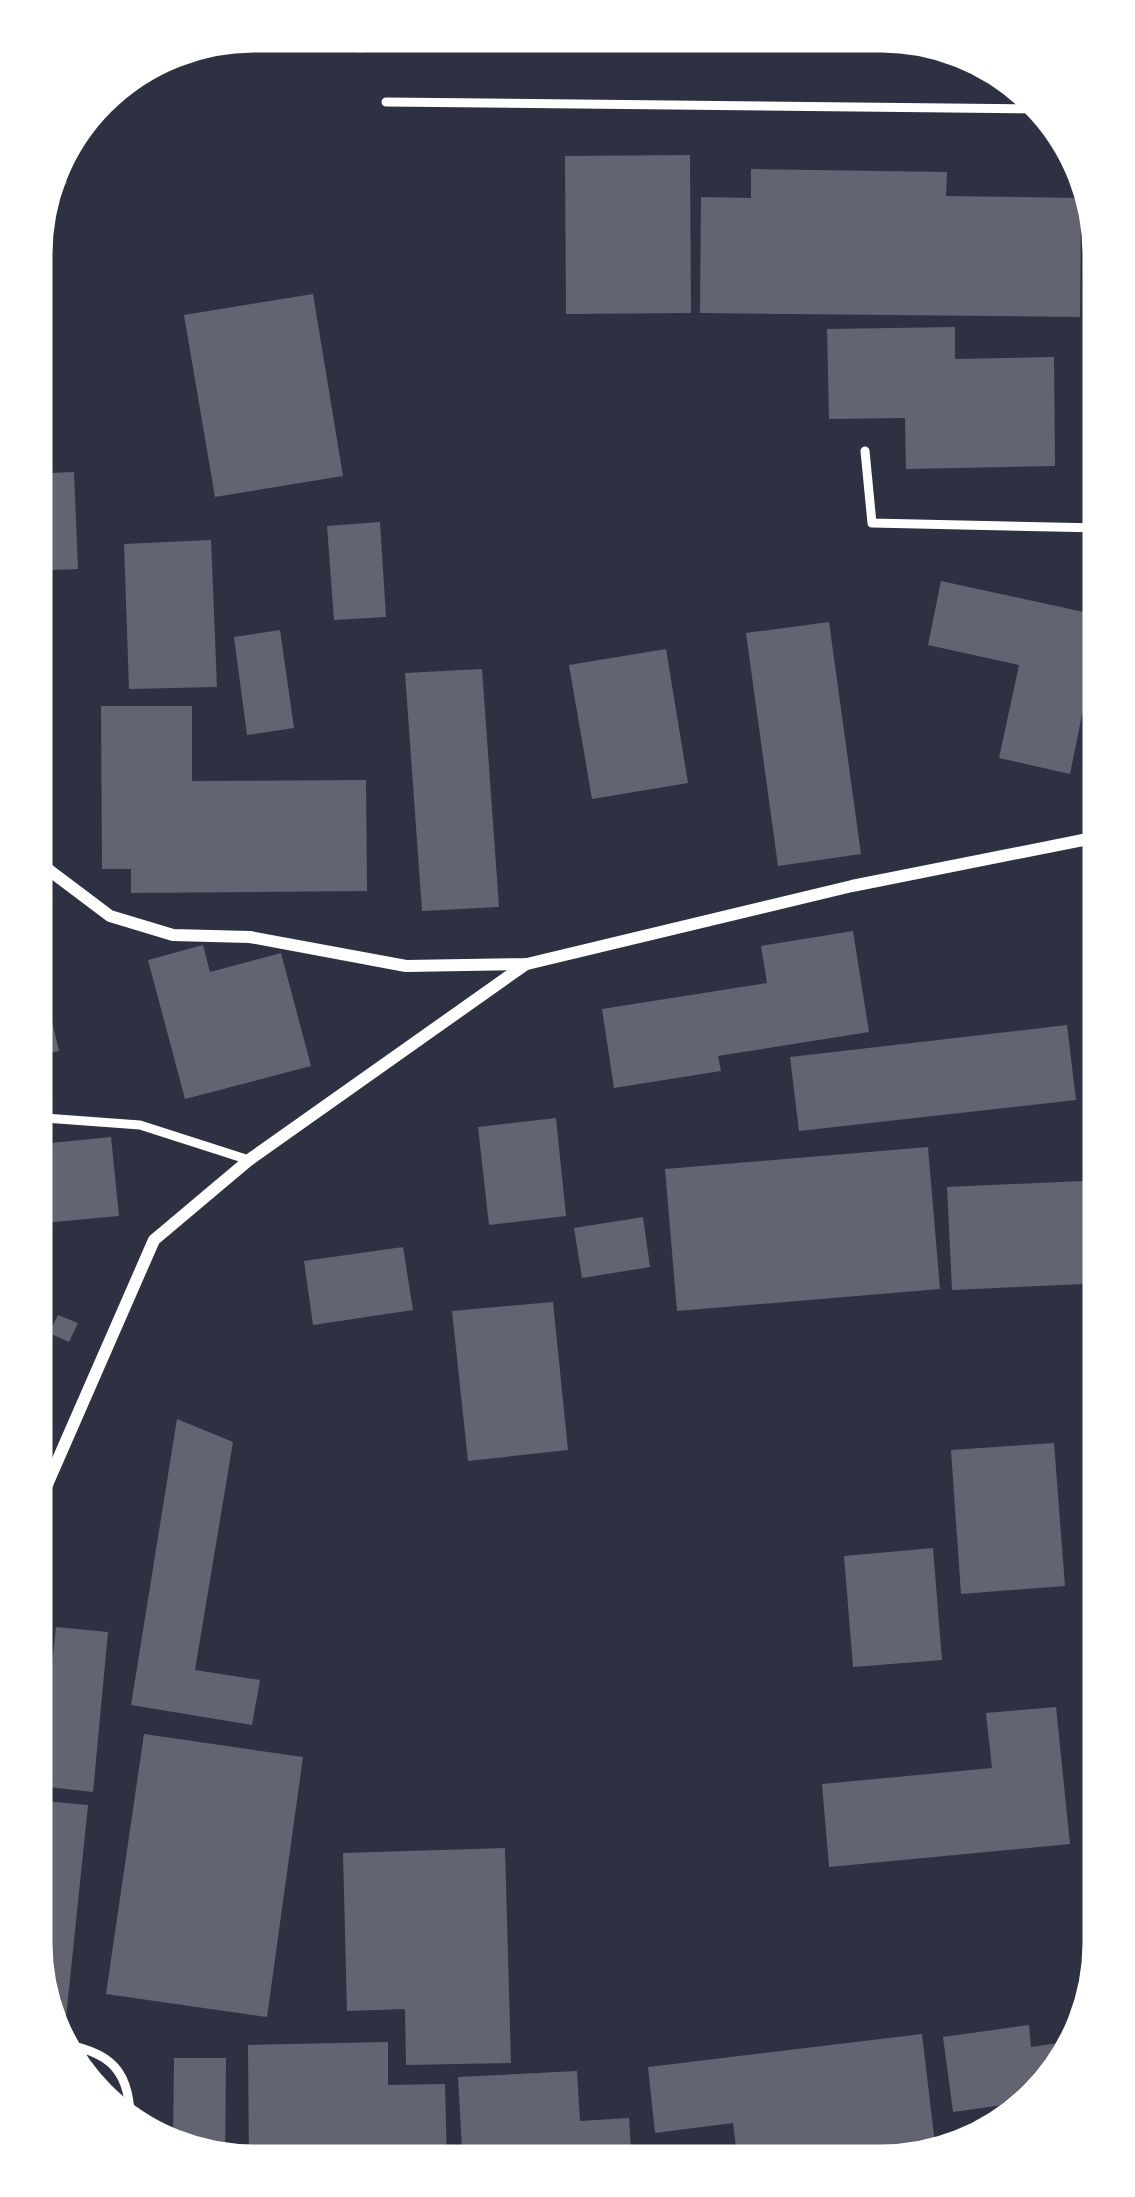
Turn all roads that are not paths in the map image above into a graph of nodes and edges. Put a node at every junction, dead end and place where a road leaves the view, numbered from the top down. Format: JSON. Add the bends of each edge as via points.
{"nodes":[{"id":1,"x":386,"y":102,"type":"dead end"},
{"id":2,"x":1031,"y":109,"type":"edge"},
{"id":3,"x":865,"y":451,"type":"dead end"},
{"id":4,"x":1090,"y":528,"type":"edge"},
{"id":5,"x":1090,"y":839,"type":"edge"},
{"id":6,"x":45,"y":867,"type":"edge"},
{"id":7,"x":527,"y":964,"type":"junction"},
{"id":8,"x":45,"y":1118,"type":"edge"},
{"id":9,"x":249,"y":1160,"type":"junction"},
{"id":10,"x":45,"y":1489,"type":"edge"},
{"id":11,"x":73,"y":2046,"type":"edge"},
{"id":12,"x":130,"y":2111,"type":"edge"}],
"edges":[{"from":1,"to":2,"type":"lane"},
{"from":3,"to":4,"type":"lane","via":[[872,523]]},
{"from":5,"to":7,"type":"street"},
{"from":6,"to":7,"type":"street","via":[[110,916],[173,934],[250,938],[406,966]]},
{"from":7,"to":9,"type":"street"},
{"from":8,"to":9,"type":"lane","via":[[140,1125]]},
{"from":9,"to":10,"type":"street","via":[[154,1240]]},
{"from":11,"to":12,"type":"lane","via":[[120,2069]]}]}
